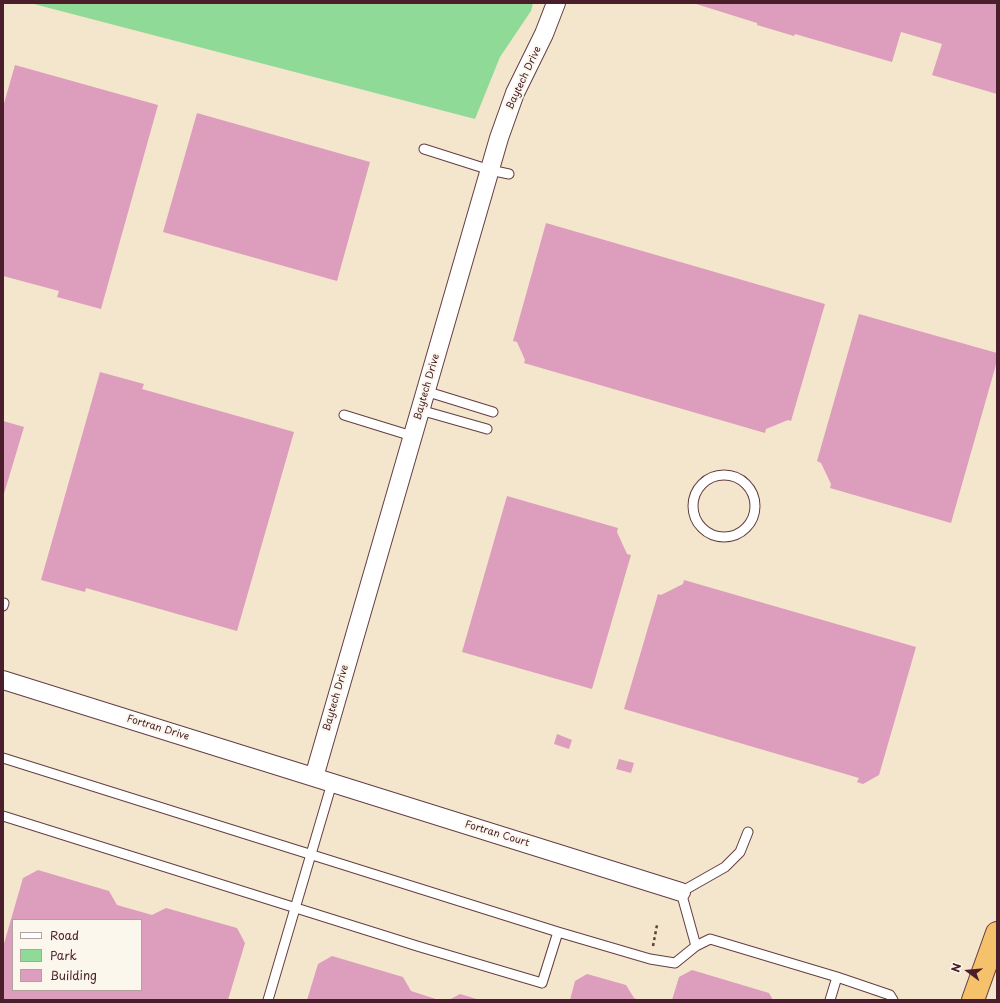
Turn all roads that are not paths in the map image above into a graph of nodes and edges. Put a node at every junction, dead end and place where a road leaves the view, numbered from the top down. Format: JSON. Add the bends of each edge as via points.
{"nodes":[{"id":1,"x":556,"y":3,"type":"edge"},
{"id":2,"x":424,"y":150,"type":"dead end"},
{"id":3,"x":490,"y":170,"type":"junction"},
{"id":4,"x":509,"y":174,"type":"dead end"},
{"id":5,"x":426,"y":391,"type":"junction"},
{"id":6,"x":420,"y":410,"type":"junction"},
{"id":7,"x":493,"y":412,"type":"dead end"},
{"id":8,"x":344,"y":415,"type":"dead end"},
{"id":9,"x":487,"y":429,"type":"dead end"},
{"id":10,"x":412,"y":436,"type":"junction"},
{"id":11,"x":746,"y":484,"type":"joint"},
{"id":12,"x":3,"y":680,"type":"edge"},
{"id":13,"x":3,"y":758,"type":"edge"},
{"id":14,"x":314,"y":777,"type":"junction"},
{"id":15,"x":332,"y":783,"type":"junction"},
{"id":16,"x":3,"y":816,"type":"edge"},
{"id":17,"x":748,"y":832,"type":"dead end"},
{"id":18,"x":311,"y":854,"type":"junction"},
{"id":19,"x":681,"y":892,"type":"junction"},
{"id":20,"x":295,"y":908,"type":"junction"},
{"id":21,"x":558,"y":932,"type":"junction"},
{"id":22,"x":997,"y":933,"type":"edge"},
{"id":23,"x":696,"y":946,"type":"junction"},
{"id":24,"x":837,"y":977,"type":"junction"},
{"id":25,"x":268,"y":1000,"type":"edge"},
{"id":26,"x":830,"y":1000,"type":"edge"},
{"id":27,"x":893,"y":1000,"type":"edge"},
{"id":28,"x":974,"y":1000,"type":"edge"}],
"edges":[{"from":1,"to":3,"type":"street","name":"Baytech Drive","via":[[515,93]]},
{"from":2,"to":3,"type":"lane"},
{"from":3,"to":4,"type":"lane"},
{"from":3,"to":5,"type":"street","name":"Baytech Drive"},
{"from":5,"to":6,"type":"street","name":"Baytech Drive"},
{"from":5,"to":7,"type":"lane"},
{"from":6,"to":9,"type":"lane"},
{"from":6,"to":10,"type":"street","name":"Baytech Drive"},
{"from":8,"to":10,"type":"lane"},
{"from":10,"to":14,"type":"street","name":"Baytech Drive"},
{"from":11,"to":11,"type":"lane","via":[[736,477],[724,475],[712,477],[702,484],[695,494],[693,506],[695,518],[702,528],[712,535],[724,538],[736,535],[746,528],[753,518],[756,506],[753,494]]},
{"from":12,"to":14,"type":"street","name":"Fortran Drive"},
{"from":13,"to":18,"type":"lane"},
{"from":14,"to":15,"type":"street","name":"Fortran Court"},
{"from":15,"to":18,"type":"lane"},
{"from":15,"to":19,"type":"street","name":"Fortran Court"},
{"from":16,"to":20,"type":"lane"},
{"from":17,"to":19,"type":"lane","via":[[740,852],[725,867]]},
{"from":18,"to":20,"type":"lane"},
{"from":18,"to":21,"type":"lane"},
{"from":19,"to":23,"type":"lane"},
{"from":20,"to":21,"type":"lane","via":[[542,983]]},
{"from":20,"to":25,"type":"lane"},
{"from":21,"to":23,"type":"lane","via":[[650,959],[675,963]]},
{"from":22,"to":28,"type":"highway"},
{"from":23,"to":24,"type":"lane","via":[[710,939]]},
{"from":24,"to":26,"type":"lane"},
{"from":24,"to":27,"type":"lane","via":[[890,995]]}]}
